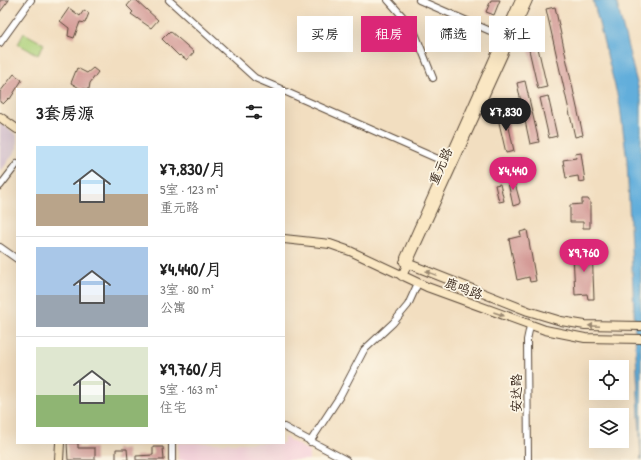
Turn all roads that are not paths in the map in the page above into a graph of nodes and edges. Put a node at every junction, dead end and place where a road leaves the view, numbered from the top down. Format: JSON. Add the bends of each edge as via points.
{"nodes":[{"id":1,"x":31,"y":0,"type":"edge"},
{"id":2,"x":169,"y":0,"type":"edge"},
{"id":3,"x":388,"y":0,"type":"edge"},
{"id":4,"x":419,"y":0,"type":"edge"},
{"id":5,"x":520,"y":0,"type":"edge"},
{"id":6,"x":528,"y":0,"type":"edge"},
{"id":7,"x":513,"y":16,"type":"edge"},
{"id":8,"x":489,"y":30,"type":"edge"},
{"id":9,"x":0,"y":43,"type":"edge"},
{"id":10,"x":497,"y":52,"type":"edge"},
{"id":11,"x":433,"y":78,"type":"dead end"},
{"id":12,"x":279,"y":88,"type":"edge"},
{"id":13,"x":285,"y":90,"type":"edge"},
{"id":14,"x":0,"y":117,"type":"edge"},
{"id":15,"x":16,"y":128,"type":"edge"},
{"id":16,"x":447,"y":163,"type":"junction"},
{"id":17,"x":16,"y":165,"type":"edge"},
{"id":18,"x":0,"y":186,"type":"edge"},
{"id":19,"x":285,"y":239,"type":"edge"},
{"id":20,"x":0,"y":247,"type":"edge"},
{"id":21,"x":16,"y":258,"type":"edge"},
{"id":22,"x":405,"y":263,"type":"junction"},
{"id":23,"x":400,"y":274,"type":"junction"},
{"id":24,"x":418,"y":283,"type":"junction"},
{"id":25,"x":530,"y":326,"type":"junction"},
{"id":26,"x":637,"y":326,"type":"edge"},
{"id":27,"x":637,"y":339,"type":"edge"},
{"id":28,"x":285,"y":428,"type":"edge"},
{"id":29,"x":310,"y":442,"type":"junction"},
{"id":30,"x":60,"y":444,"type":"edge"},
{"id":31,"x":172,"y":444,"type":"edge"},
{"id":32,"x":328,"y":452,"type":"junction"},
{"id":33,"x":59,"y":460,"type":"edge"},
{"id":34,"x":172,"y":460,"type":"edge"},
{"id":35,"x":328,"y":460,"type":"edge"},
{"id":36,"x":346,"y":460,"type":"edge"},
{"id":37,"x":528,"y":460,"type":"edge"}],
"edges":[{"from":1,"to":9,"type":"street"},
{"from":2,"to":12,"type":"street","via":[[255,78]]},
{"from":3,"to":11,"type":"street","via":[[413,28]]},
{"from":4,"to":8,"type":"street"},
{"from":5,"to":7,"type":"street","name":"重元路"},
{"from":6,"to":22,"type":"street","name":"重元路"},
{"from":10,"to":16,"type":"street","name":"重元路"},
{"from":13,"to":16,"type":"street"},
{"from":14,"to":15,"type":"street"},
{"from":16,"to":22,"type":"street","name":"重元路"},
{"from":17,"to":18,"type":"street"},
{"from":19,"to":23,"type":"street","name":"鹿鸣路","via":[[330,244]]},
{"from":20,"to":21,"type":"street"},
{"from":22,"to":23,"type":"street","name":"重元路"},
{"from":26,"to":22,"type":"street","name":"鹿鸣路","one_way":true,"via":[[585,325],[561,321],[528,311]]},
{"from":23,"to":24,"type":"street","name":"鹿鸣路"},
{"from":24,"to":25,"type":"street","name":"鹿鸣路","one_way":true},
{"from":24,"to":29,"type":"street","via":[[408,305],[394,323],[364,350],[340,396]]},
{"from":25,"to":27,"type":"street","name":"鹿鸣路","via":[[585,338]]},
{"from":25,"to":37,"type":"street","name":"安达路","via":[[527,340]]},
{"from":28,"to":29,"type":"street"},
{"from":29,"to":32,"type":"street"},
{"from":30,"to":33,"type":"street"},
{"from":31,"to":34,"type":"street"},
{"from":32,"to":35,"type":"street"},
{"from":32,"to":36,"type":"street"}]}
